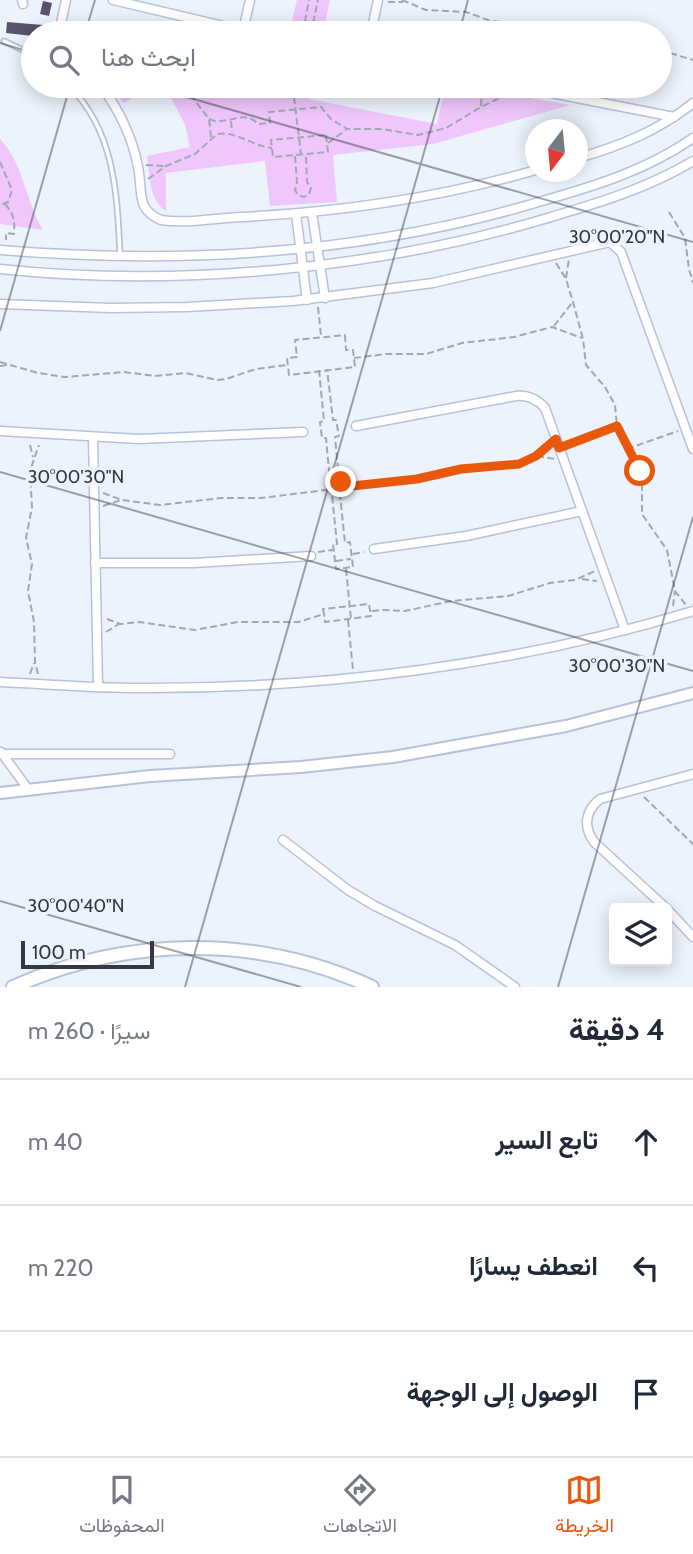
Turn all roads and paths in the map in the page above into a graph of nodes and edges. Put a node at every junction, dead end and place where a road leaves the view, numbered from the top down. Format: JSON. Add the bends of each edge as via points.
{"nodes":[{"id":1,"x":66,"y":0,"type":"edge"},
{"id":2,"x":113,"y":0,"type":"edge"},
{"id":3,"x":250,"y":0,"type":"edge"},
{"id":4,"x":309,"y":0,"type":"edge"},
{"id":5,"x":318,"y":0,"type":"edge"},
{"id":6,"x":378,"y":1,"type":"edge"},
{"id":7,"x":403,"y":1,"type":"edge"},
{"id":8,"x":62,"y":21,"type":"edge"},
{"id":9,"x":201,"y":21,"type":"edge"},
{"id":10,"x":245,"y":21,"type":"edge"},
{"id":11,"x":305,"y":21,"type":"edge"},
{"id":12,"x":312,"y":21,"type":"edge"},
{"id":13,"x":374,"y":21,"type":"edge"},
{"id":14,"x":491,"y":21,"type":"edge"},
{"id":15,"x":5,"y":41,"type":"dead end"},
{"id":16,"x":21,"y":49,"type":"edge"},
{"id":17,"x":672,"y":54,"type":"edge"},
{"id":18,"x":693,"y":60,"type":"edge"},
{"id":19,"x":78,"y":98,"type":"edge"},
{"id":20,"x":108,"y":98,"type":"edge"},
{"id":21,"x":193,"y":98,"type":"edge"},
{"id":22,"x":294,"y":98,"type":"edge"},
{"id":23,"x":483,"y":98,"type":"edge"},
{"id":24,"x":499,"y":98,"type":"edge"},
{"id":25,"x":576,"y":98,"type":"edge"},
{"id":26,"x":693,"y":103,"type":"edge"},
{"id":27,"x":481,"y":107,"type":"junction"},
{"id":28,"x":296,"y":109,"type":"junction"},
{"id":29,"x":674,"y":117,"type":"junction"},
{"id":30,"x":209,"y":119,"type":"junction"},
{"id":31,"x":230,"y":119,"type":"junction"},
{"id":32,"x":347,"y":129,"type":"junction"},
{"id":33,"x":232,"y":134,"type":"junction"},
{"id":34,"x":211,"y":138,"type":"junction"},
{"id":35,"x":299,"y":138,"type":"junction"},
{"id":36,"x":693,"y":138,"type":"edge"},
{"id":37,"x":327,"y":143,"type":"junction"},
{"id":38,"x":272,"y":148,"type":"junction"},
{"id":39,"x":301,"y":154,"type":"junction"},
{"id":40,"x":306,"y":154,"type":"junction"},
{"id":41,"x":295,"y":155,"type":"junction"},
{"id":42,"x":588,"y":155,"type":"edge"},
{"id":43,"x":693,"y":160,"type":"edge"},
{"id":44,"x":0,"y":162,"type":"edge"},
{"id":45,"x":138,"y":163,"type":"junction"},
{"id":46,"x":166,"y":166,"type":"junction"},
{"id":47,"x":525,"y":173,"type":"edge"},
{"id":48,"x":141,"y":186,"type":"junction"},
{"id":49,"x":5,"y":204,"type":"junction"},
{"id":50,"x":0,"y":205,"type":"edge"},
{"id":51,"x":669,"y":212,"type":"dead end"},
{"id":52,"x":312,"y":213,"type":"junction"},
{"id":53,"x":296,"y":214,"type":"junction"},
{"id":54,"x":317,"y":247,"type":"junction"},
{"id":55,"x":300,"y":248,"type":"junction"},
{"id":56,"x":2,"y":250,"type":"edge"},
{"id":57,"x":570,"y":251,"type":"junction"},
{"id":58,"x":120,"y":256,"type":"junction"},
{"id":59,"x":552,"y":256,"type":"junction"},
{"id":60,"x":320,"y":265,"type":"junction"},
{"id":61,"x":303,"y":266,"type":"junction"},
{"id":62,"x":0,"y":269,"type":"edge"},
{"id":63,"x":566,"y":279,"type":"junction"},
{"id":64,"x":693,"y":283,"type":"edge"},
{"id":65,"x":321,"y":299,"type":"junction"},
{"id":66,"x":307,"y":300,"type":"junction"},
{"id":67,"x":573,"y":302,"type":"junction"},
{"id":68,"x":0,"y":304,"type":"edge"},
{"id":69,"x":552,"y":327,"type":"junction"},
{"id":70,"x":321,"y":337,"type":"junction"},
{"id":71,"x":583,"y":339,"type":"junction"},
{"id":72,"x":354,"y":358,"type":"junction"},
{"id":73,"x":0,"y":362,"type":"edge"},
{"id":74,"x":9,"y":365,"type":"junction"},
{"id":75,"x":287,"y":365,"type":"junction"},
{"id":76,"x":0,"y":366,"type":"edge"},
{"id":77,"x":327,"y":369,"type":"junction"},
{"id":78,"x":319,"y":370,"type":"junction"},
{"id":79,"x":356,"y":426,"type":"dead end"},
{"id":80,"x":617,"y":426,"type":"junction"},
{"id":81,"x":685,"y":429,"type":"junction"},
{"id":82,"x":0,"y":432,"type":"edge"},
{"id":83,"x":303,"y":432,"type":"dead end"},
{"id":84,"x":93,"y":438,"type":"junction"},
{"id":85,"x":558,"y":444,"type":"junction"},
{"id":86,"x":30,"y":445,"type":"dead end"},
{"id":87,"x":38,"y":445,"type":"dead end"},
{"id":88,"x":627,"y":449,"type":"junction"},
{"id":89,"x":693,"y":449,"type":"edge"},
{"id":90,"x":536,"y":456,"type":"junction"},
{"id":91,"x":33,"y":457,"type":"junction"},
{"id":92,"x":564,"y":461,"type":"junction"},
{"id":93,"x":343,"y":487,"type":"junction"},
{"id":94,"x":94,"y":489,"type":"junction"},
{"id":95,"x":327,"y":489,"type":"junction"},
{"id":96,"x":122,"y":500,"type":"junction"},
{"id":97,"x":94,"y":509,"type":"junction"},
{"id":98,"x":582,"y":511,"type":"junction"},
{"id":99,"x":375,"y":549,"type":"joint"},
{"id":100,"x":351,"y":554,"type":"junction"},
{"id":101,"x":312,"y":556,"type":"dead end"},
{"id":102,"x":352,"y":559,"type":"junction"},
{"id":103,"x":335,"y":561,"type":"junction"},
{"id":104,"x":95,"y":563,"type":"junction"},
{"id":105,"x":603,"y":567,"type":"junction"},
{"id":106,"x":346,"y":568,"type":"junction"},
{"id":107,"x":581,"y":578,"type":"junction"},
{"id":108,"x":608,"y":583,"type":"junction"},
{"id":109,"x":675,"y":591,"type":"junction"},
{"id":110,"x":349,"y":606,"type":"junction"},
{"id":111,"x":371,"y":612,"type":"junction"},
{"id":112,"x":692,"y":612,"type":"edge"},
{"id":113,"x":96,"y":614,"type":"junction"},
{"id":114,"x":324,"y":614,"type":"junction"},
{"id":115,"x":671,"y":618,"type":"junction"},
{"id":116,"x":349,"y":619,"type":"junction"},
{"id":117,"x":120,"y":624,"type":"junction"},
{"id":118,"x":625,"y":630,"type":"junction"},
{"id":119,"x":97,"y":637,"type":"junction"},
{"id":120,"x":35,"y":662,"type":"junction"},
{"id":121,"x":354,"y":677,"type":"junction"},
{"id":122,"x":0,"y":682,"type":"edge"},
{"id":123,"x":26,"y":683,"type":"junction"},
{"id":124,"x":41,"y":684,"type":"junction"},
{"id":125,"x":98,"y":687,"type":"junction"},
{"id":126,"x":693,"y":693,"type":"edge"},
{"id":127,"x":1,"y":753,"type":"edge"},
{"id":128,"x":170,"y":754,"type":"dead end"},
{"id":129,"x":693,"y":774,"type":"edge"},
{"id":130,"x":28,"y":789,"type":"junction"},
{"id":131,"x":636,"y":789,"type":"junction"},
{"id":132,"x":0,"y":793,"type":"edge"},
{"id":133,"x":283,"y":840,"type":"dead end"},
{"id":134,"x":693,"y":844,"type":"edge"},
{"id":135,"x":660,"y":903,"type":"edge"},
{"id":136,"x":672,"y":915,"type":"edge"},
{"id":137,"x":693,"y":937,"type":"edge"},
{"id":138,"x":13,"y":987,"type":"edge"},
{"id":139,"x":372,"y":987,"type":"edge"},
{"id":140,"x":515,"y":987,"type":"edge"}],
"edges":[{"from":1,"to":8,"type":"street"},
{"from":2,"to":9,"type":"street"},
{"from":3,"to":10,"type":"street"},
{"from":4,"to":11,"type":"path"},
{"from":5,"to":12,"type":"path"},
{"from":6,"to":7,"type":"path"},
{"from":6,"to":13,"type":"street"},
{"from":7,"to":14,"type":"path","via":[[426,10],[455,10]]},
{"from":15,"to":16,"type":"lane"},
{"from":17,"to":18,"type":"path"},
{"from":19,"to":58,"type":"lane","via":[[103,138],[112,165]]},
{"from":20,"to":45,"type":"street"},
{"from":21,"to":30,"type":"path"},
{"from":22,"to":28,"type":"path"},
{"from":23,"to":27,"type":"path"},
{"from":24,"to":27,"type":"path"},
{"from":25,"to":29,"type":"street"},
{"from":26,"to":29,"type":"street"},
{"from":27,"to":32,"type":"path","via":[[430,134]]},
{"from":28,"to":31,"type":"path","via":[[270,111],[271,123]]},
{"from":28,"to":32,"type":"path","via":[[321,107]]},
{"from":28,"to":35,"type":"path"},
{"from":29,"to":42,"type":"street","via":[[629,142]]},
{"from":30,"to":31,"type":"path"},
{"from":30,"to":34,"type":"path"},
{"from":31,"to":33,"type":"path"},
{"from":32,"to":37,"type":"path"},
{"from":33,"to":34,"type":"path"},
{"from":33,"to":38,"type":"path"},
{"from":34,"to":46,"type":"path","via":[[195,154]]},
{"from":35,"to":37,"type":"path","via":[[327,135]]},
{"from":35,"to":38,"type":"path","via":[[271,140]]},
{"from":35,"to":39,"type":"path"},
{"from":36,"to":54,"type":"street","via":[[625,175],[496,215]]},
{"from":37,"to":40,"type":"path","via":[[328,152]]},
{"from":38,"to":41,"type":"path","via":[[273,157]]},
{"from":39,"to":40,"type":"path"},
{"from":39,"to":41,"type":"path"},
{"from":40,"to":41,"type":"path","via":[[311,188],[304,197],[295,190]]},
{"from":43,"to":60,"type":"street","via":[[626,194],[498,233]]},
{"from":44,"to":49,"type":"path","via":[[12,187]]},
{"from":45,"to":46,"type":"path"},
{"from":45,"to":48,"type":"street"},
{"from":46,"to":48,"type":"path"},
{"from":47,"to":52,"type":"street","via":[[432,196]]},
{"from":48,"to":53,"type":"street","via":[[147,210],[161,220]]},
{"from":49,"to":50,"type":"path"},
{"from":49,"to":56,"type":"path","via":[[15,223],[14,234],[6,233]]},
{"from":51,"to":64,"type":"path","via":[[685,238]]},
{"from":52,"to":53,"type":"street"},
{"from":52,"to":54,"type":"street"},
{"from":53,"to":55,"type":"street"},
{"from":54,"to":55,"type":"street"},
{"from":54,"to":60,"type":"street"},
{"from":55,"to":58,"type":"street"},
{"from":55,"to":61,"type":"street"},
{"from":56,"to":58,"type":"street"},
{"from":57,"to":59,"type":"street"},
{"from":57,"to":63,"type":"path"},
{"from":57,"to":81,"type":"street","via":[[606,242],[620,248]]},
{"from":59,"to":63,"type":"path"},
{"from":59,"to":65,"type":"street","via":[[444,281]]},
{"from":60,"to":61,"type":"street"},
{"from":60,"to":65,"type":"street"},
{"from":61,"to":62,"type":"street","via":[[142,275]]},
{"from":61,"to":66,"type":"street"},
{"from":63,"to":67,"type":"path"},
{"from":65,"to":66,"type":"street"},
{"from":65,"to":70,"type":"path"},
{"from":66,"to":68,"type":"street","via":[[111,308]]},
{"from":67,"to":69,"type":"path"},
{"from":67,"to":71,"type":"path"},
{"from":69,"to":71,"type":"path"},
{"from":69,"to":72,"type":"path","via":[[426,354]]},
{"from":70,"to":72,"type":"path","via":[[345,335],[346,350],[353,350]]},
{"from":70,"to":75,"type":"path","via":[[295,340],[297,357],[286,358]]},
{"from":71,"to":80,"type":"path","via":[[586,365],[615,405]]},
{"from":72,"to":77,"type":"path","via":[[355,367]]},
{"from":73,"to":74,"type":"path"},
{"from":74,"to":75,"type":"path","via":[[65,377],[186,373],[217,380]]},
{"from":74,"to":76,"type":"path"},
{"from":75,"to":78,"type":"path","via":[[289,376]]},
{"from":77,"to":78,"type":"path"},
{"from":77,"to":93,"type":"path"},
{"from":78,"to":95,"type":"path","via":[[324,421],[320,422],[330,481]]},
{"from":79,"to":85,"type":"street","via":[[521,396],[545,408]]},
{"from":80,"to":85,"type":"path"},
{"from":80,"to":88,"type":"path"},
{"from":81,"to":88,"type":"path"},
{"from":81,"to":89,"type":"street"},
{"from":82,"to":84,"type":"street"},
{"from":83,"to":84,"type":"street"},
{"from":84,"to":94,"type":"street"},
{"from":85,"to":90,"type":"path"},
{"from":85,"to":92,"type":"street"},
{"from":86,"to":91,"type":"path"},
{"from":87,"to":91,"type":"path"},
{"from":88,"to":109,"type":"path","via":[[640,471],[642,514],[667,550]]},
{"from":90,"to":92,"type":"path"},
{"from":90,"to":93,"type":"path","via":[[511,466]]},
{"from":91,"to":120,"type":"path","via":[[26,538],[32,564],[28,591]]},
{"from":92,"to":98,"type":"street"},
{"from":93,"to":100,"type":"path","via":[[345,543],[349,542]]},
{"from":94,"to":96,"type":"path"},
{"from":94,"to":97,"type":"street"},
{"from":95,"to":96,"type":"path","via":[[160,505]]},
{"from":95,"to":103,"type":"path","via":[[332,495]]},
{"from":96,"to":97,"type":"path"},
{"from":97,"to":104,"type":"street"},
{"from":98,"to":99,"type":"street","via":[[466,536]]},
{"from":98,"to":105,"type":"street"},
{"from":99,"to":100,"type":"path"},
{"from":100,"to":102,"type":"path"},
{"from":101,"to":104,"type":"street"},
{"from":102,"to":103,"type":"path"},
{"from":102,"to":106,"type":"path","via":[[353,567]]},
{"from":103,"to":106,"type":"path","via":[[336,569]]},
{"from":104,"to":113,"type":"street"},
{"from":105,"to":107,"type":"path"},
{"from":105,"to":108,"type":"street"},
{"from":106,"to":110,"type":"path"},
{"from":107,"to":108,"type":"path"},
{"from":107,"to":111,"type":"path","via":[[499,598]]},
{"from":108,"to":118,"type":"street"},
{"from":109,"to":112,"type":"path"},
{"from":109,"to":115,"type":"path"},
{"from":110,"to":111,"type":"path","via":[[369,604]]},
{"from":110,"to":114,"type":"path","via":[[323,609]]},
{"from":110,"to":116,"type":"path"},
{"from":111,"to":116,"type":"path","via":[[372,616]]},
{"from":112,"to":115,"type":"street"},
{"from":113,"to":117,"type":"path"},
{"from":113,"to":119,"type":"street"},
{"from":114,"to":116,"type":"path","via":[[325,622]]},
{"from":114,"to":117,"type":"path","via":[[298,622],[238,622],[195,631],[141,622]]},
{"from":115,"to":118,"type":"street"},
{"from":116,"to":121,"type":"path"},
{"from":117,"to":119,"type":"path"},
{"from":118,"to":121,"type":"street","via":[[489,658]]},
{"from":119,"to":125,"type":"street"},
{"from":120,"to":123,"type":"path"},
{"from":120,"to":124,"type":"path"},
{"from":121,"to":125,"type":"street","via":[[201,687]]},
{"from":122,"to":123,"type":"street"},
{"from":123,"to":124,"type":"street"},
{"from":124,"to":125,"type":"street"},
{"from":126,"to":130,"type":"main road","via":[[566,726],[393,757]]},
{"from":127,"to":128,"type":"street"},
{"from":127,"to":130,"type":"street"},
{"from":129,"to":131,"type":"street"},
{"from":130,"to":132,"type":"main road"},
{"from":131,"to":134,"type":"path"},
{"from":131,"to":135,"type":"street","via":[[600,799],[592,805],[586,824],[594,842]]},
{"from":133,"to":140,"type":"street","via":[[355,894],[455,945]]},
{"from":136,"to":137,"type":"street"},
{"from":138,"to":139,"type":"highway","via":[[90,960],[191,947],[292,959]]}]}
